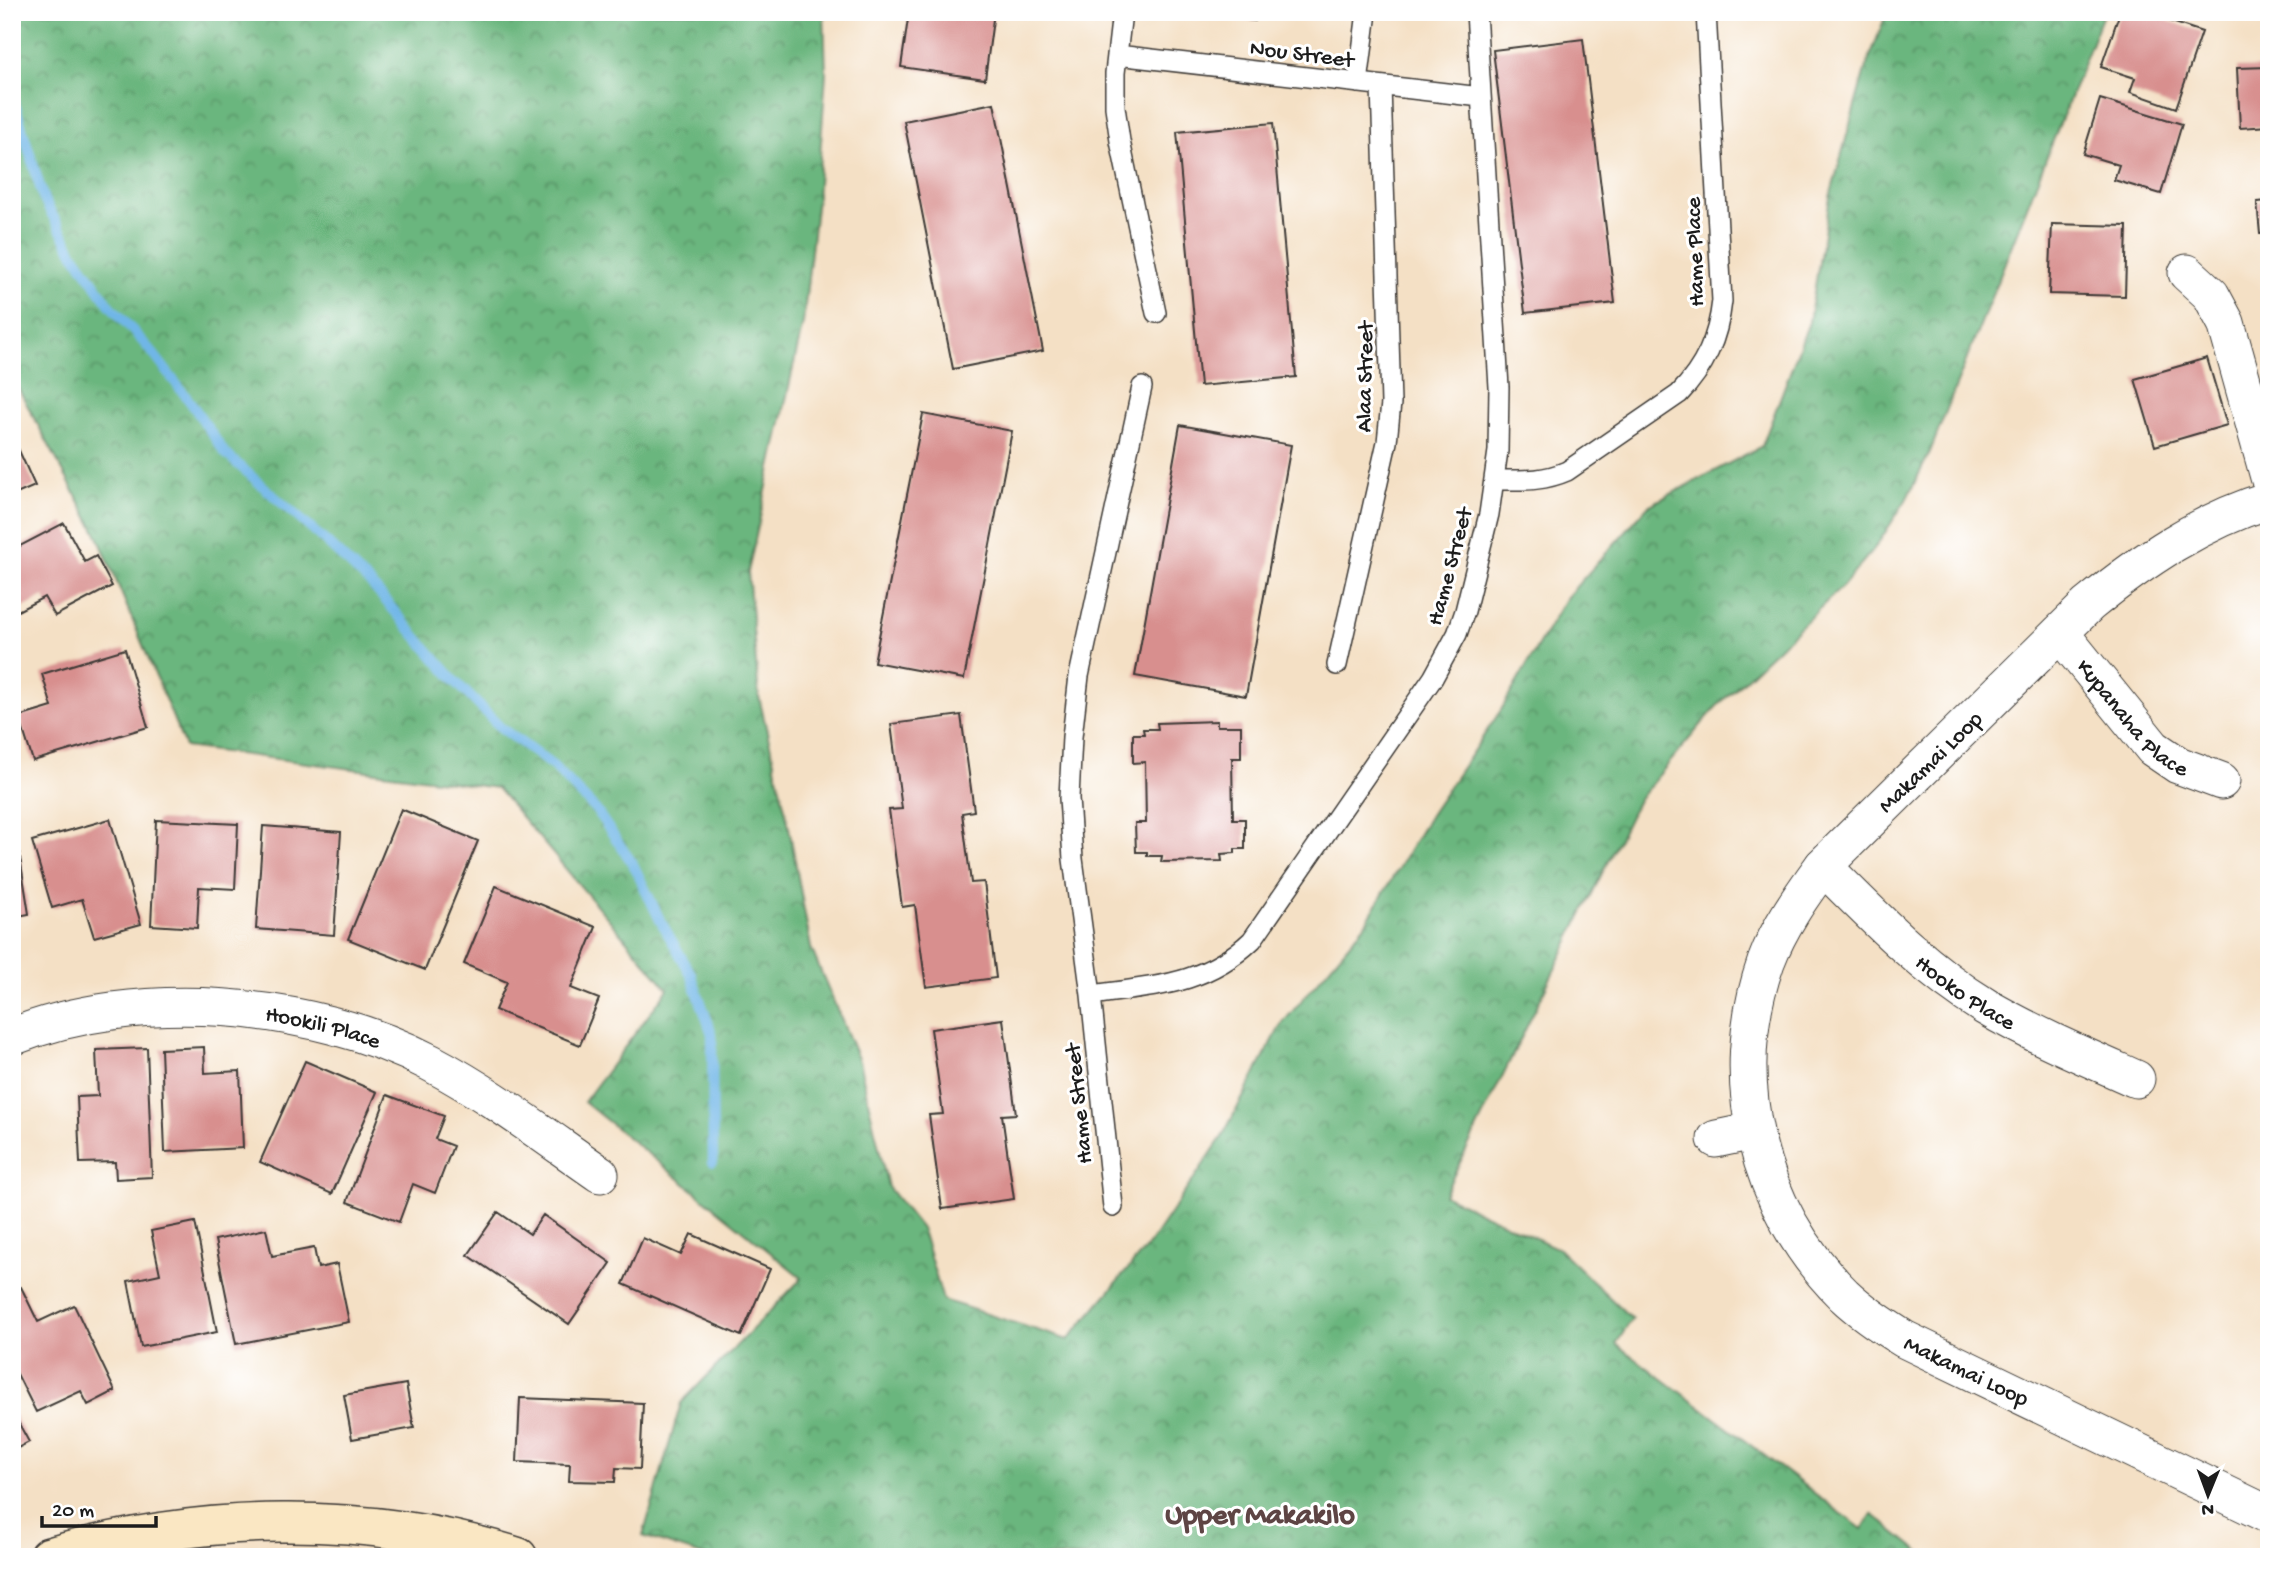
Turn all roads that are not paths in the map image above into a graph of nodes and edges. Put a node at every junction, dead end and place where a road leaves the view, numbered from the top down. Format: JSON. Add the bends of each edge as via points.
{"nodes":[{"id":1,"x":1122,"y":12,"type":"edge"},
{"id":2,"x":1367,"y":12,"type":"edge"},
{"id":3,"x":1476,"y":12,"type":"edge"},
{"id":4,"x":1706,"y":12,"type":"edge"},
{"id":5,"x":1117,"y":55,"type":"junction"},
{"id":6,"x":1358,"y":83,"type":"junction"},
{"id":7,"x":1381,"y":86,"type":"junction"},
{"id":8,"x":1481,"y":97,"type":"junction"},
{"id":9,"x":2187,"y":273,"type":"dead end"},
{"id":10,"x":1156,"y":313,"type":"dead end"},
{"id":11,"x":1142,"y":387,"type":"dead end"},
{"id":12,"x":2269,"y":477,"type":"edge"},
{"id":13,"x":1494,"y":480,"type":"junction"},
{"id":14,"x":2269,"y":500,"type":"edge"},
{"id":15,"x":2060,"y":633,"type":"junction"},
{"id":16,"x":1337,"y":665,"type":"dead end"},
{"id":17,"x":2221,"y":780,"type":"dead end"},
{"id":18,"x":1823,"y":866,"type":"junction"},
{"id":19,"x":1091,"y":995,"type":"junction"},
{"id":20,"x":12,"y":1037,"type":"edge"},
{"id":21,"x":2136,"y":1079,"type":"dead end"},
{"id":22,"x":1754,"y":1131,"type":"junction"},
{"id":23,"x":1716,"y":1139,"type":"dead end"},
{"id":24,"x":600,"y":1174,"type":"dead end"},
{"id":25,"x":1113,"y":1207,"type":"dead end"},
{"id":26,"x":2269,"y":1515,"type":"edge"},
{"id":27,"x":48,"y":1557,"type":"edge"},
{"id":28,"x":518,"y":1557,"type":"edge"}],
"edges":[{"from":1,"to":5,"type":"lane"},
{"from":2,"to":6,"type":"lane"},
{"from":3,"to":8,"type":"lane","name":"Hame Street"},
{"from":4,"to":13,"type":"lane","name":"Hame Place","via":[[1722,301],[1710,352],[1679,394],[1567,471],[1536,481]]},
{"from":5,"to":6,"type":"lane","name":"Nou Street"},
{"from":5,"to":10,"type":"lane","via":[[1115,107],[1120,141]]},
{"from":6,"to":7,"type":"lane","name":"Nou Street"},
{"from":7,"to":8,"type":"lane","name":"Nou Street"},
{"from":7,"to":16,"type":"lane","name":"Alaa Street","via":[[1391,402],[1387,442]]},
{"from":8,"to":13,"type":"lane","name":"Hame Street","via":[[1499,387]]},
{"from":9,"to":12,"type":"street","via":[[2211,295],[2226,323]]},
{"from":11,"to":19,"type":"lane","name":"Hame Street","via":[[1079,676],[1072,737],[1073,859]]},
{"from":13,"to":19,"type":"lane","name":"Hame Street","via":[[1465,611],[1446,656],[1252,940],[1229,960],[1195,977]]},
{"from":14,"to":15,"type":"street","name":"Makamai Loop","via":[[2170,544],[2128,572]]},
{"from":15,"to":17,"type":"street","name":"Kupanaha Place","via":[[2153,748],[2178,765]]},
{"from":15,"to":18,"type":"street","name":"Makamai Loop"},
{"from":18,"to":21,"type":"street","name":"Hooko Place","via":[[1892,936],[1985,1006]]},
{"from":18,"to":22,"type":"street","name":"Makamai Loop","via":[[1782,927],[1756,995],[1747,1067]]},
{"from":19,"to":25,"type":"lane","name":"Hame Street"},
{"from":20,"to":24,"type":"street","name":"Hookili Place","via":[[77,1018],[137,1008],[257,1010],[316,1021],[374,1038],[429,1062],[482,1092]]},
{"from":22,"to":23,"type":"street"},
{"from":22,"to":26,"type":"street","name":"Makamai Loop","via":[[1766,1174],[1798,1240],[1837,1287],[1873,1319],[1904,1339]]},
{"from":27,"to":28,"type":"street","via":[[99,1542],[196,1527],[294,1522],[392,1529]]}]}
